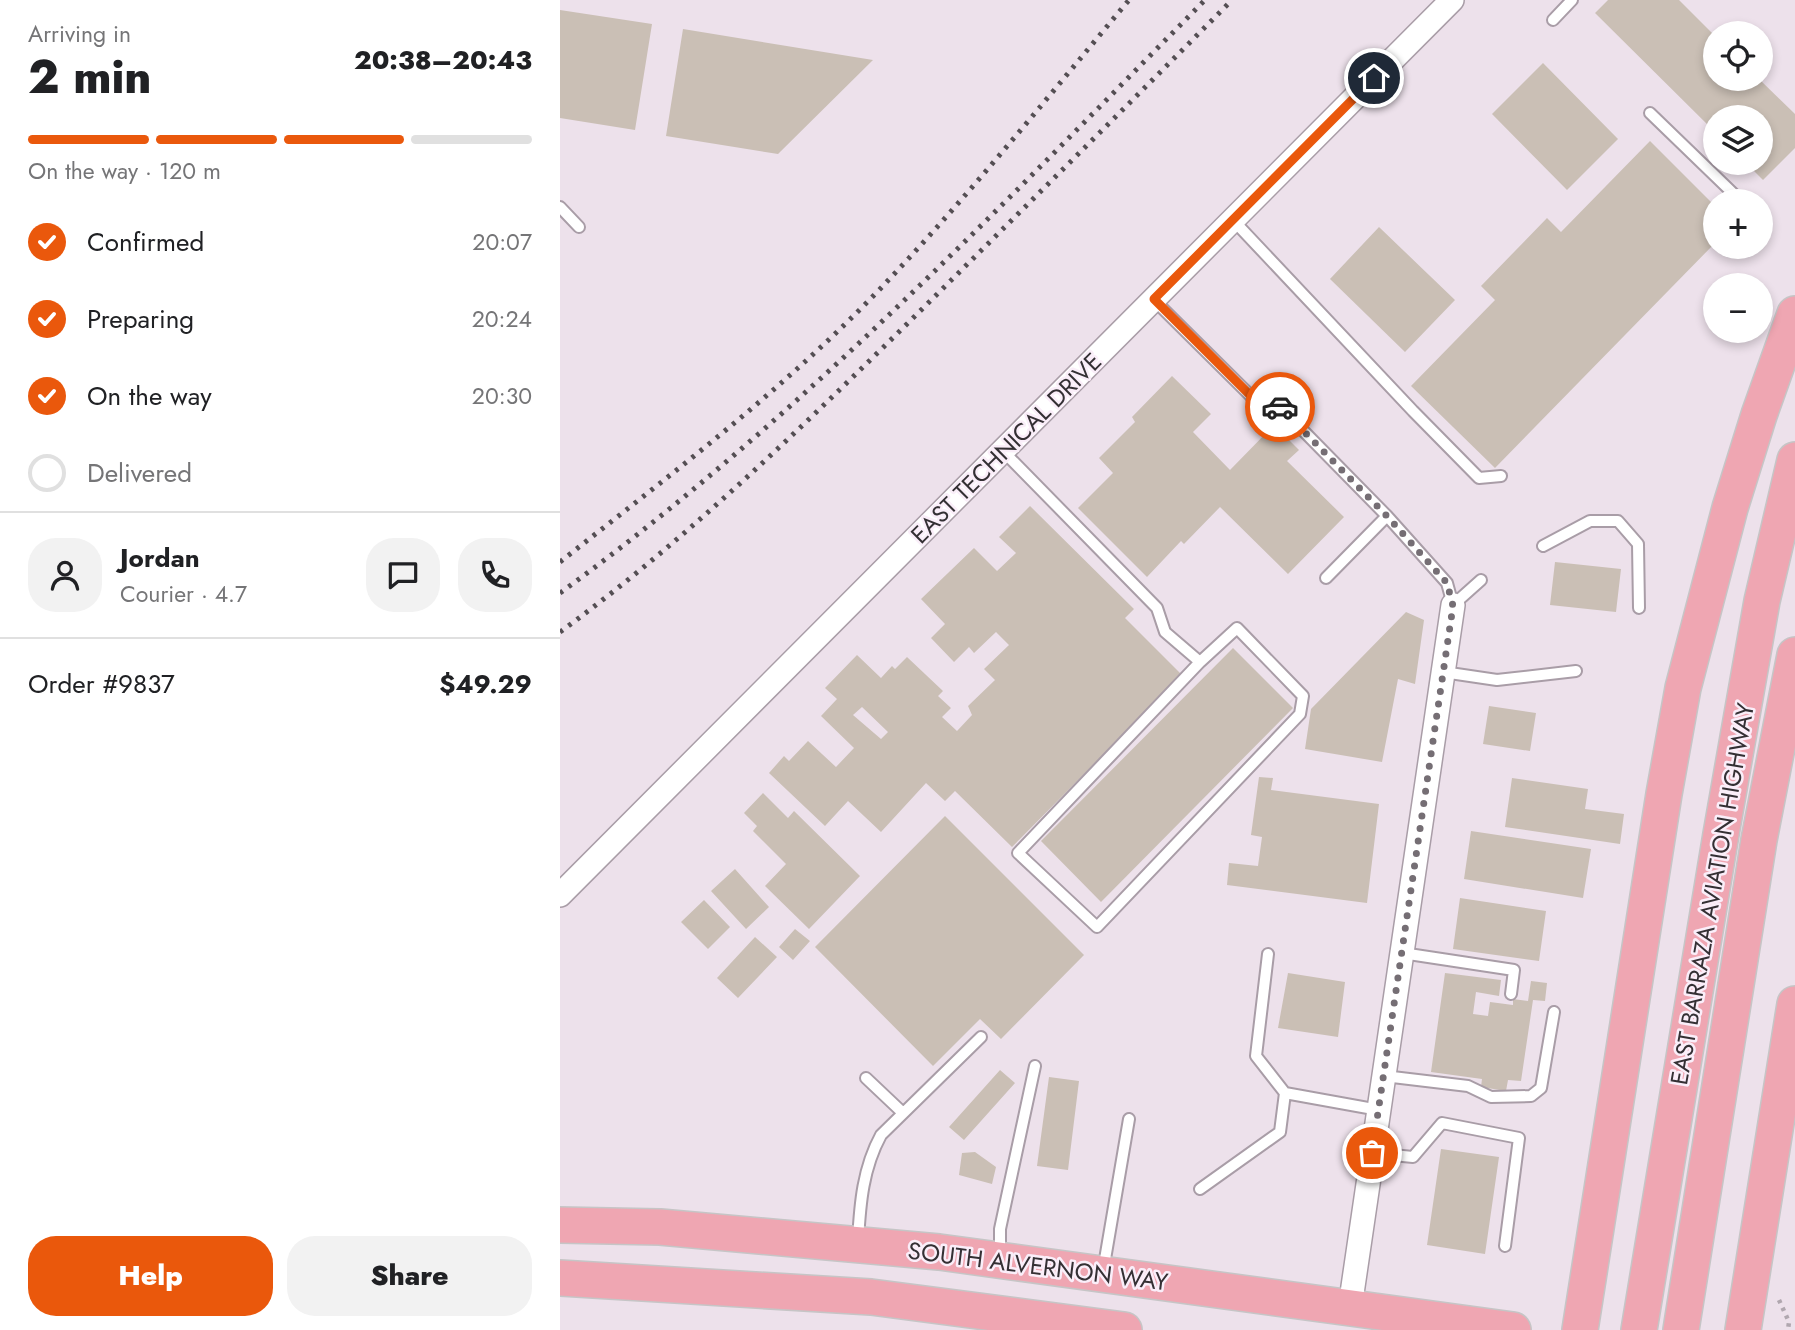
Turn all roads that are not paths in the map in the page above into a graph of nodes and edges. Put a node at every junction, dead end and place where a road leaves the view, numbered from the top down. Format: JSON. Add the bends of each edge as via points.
{"nodes":[{"id":1,"x":1452,"y":0,"type":"edge"},
{"id":2,"x":1572,"y":0,"type":"edge"},
{"id":3,"x":1553,"y":20,"type":"dead end"},
{"id":4,"x":1650,"y":113,"type":"dead end"},
{"id":5,"x":1729,"y":189,"type":"edge"},
{"id":6,"x":560,"y":207,"type":"edge"},
{"id":7,"x":1233,"y":220,"type":"junction"},
{"id":8,"x":579,"y":227,"type":"dead end"},
{"id":9,"x":1154,"y":299,"type":"junction"},
{"id":10,"x":1795,"y":314,"type":"edge"},
{"id":11,"x":1003,"y":451,"type":"junction"},
{"id":12,"x":1795,"y":460,"type":"edge"},
{"id":13,"x":1501,"y":476,"type":"dead end"},
{"id":14,"x":1387,"y":516,"type":"junction"},
{"id":15,"x":1544,"y":546,"type":"dead end"},
{"id":16,"x":1326,"y":578,"type":"dead end"},
{"id":17,"x":1481,"y":580,"type":"dead end"},
{"id":18,"x":1453,"y":606,"type":"junction"},
{"id":19,"x":1639,"y":608,"type":"dead end"},
{"id":20,"x":1795,"y":655,"type":"edge"},
{"id":21,"x":1200,"y":662,"type":"junction"},
{"id":22,"x":1443,"y":671,"type":"junction"},
{"id":23,"x":1576,"y":671,"type":"dead end"},
{"id":24,"x":560,"y":895,"type":"edge"},
{"id":25,"x":1402,"y":953,"type":"junction"},
{"id":26,"x":1268,"y":954,"type":"dead end"},
{"id":27,"x":1511,"y":994,"type":"dead end"},
{"id":28,"x":1795,"y":1004,"type":"edge"},
{"id":29,"x":1554,"y":1012,"type":"dead end"},
{"id":30,"x":981,"y":1037,"type":"dead end"},
{"id":31,"x":1035,"y":1066,"type":"dead end"},
{"id":32,"x":1384,"y":1076,"type":"junction"},
{"id":33,"x":866,"y":1078,"type":"dead end"},
{"id":34,"x":1285,"y":1093,"type":"junction"},
{"id":35,"x":1379,"y":1110,"type":"junction"},
{"id":36,"x":903,"y":1113,"type":"junction"},
{"id":37,"x":1129,"y":1119,"type":"dead end"},
{"id":38,"x":1372,"y":1153,"type":"junction"},
{"id":39,"x":1200,"y":1189,"type":"dead end"},
{"id":40,"x":560,"y":1225,"type":"edge"},
{"id":41,"x":857,"y":1246,"type":"junction"},
{"id":42,"x":1505,"y":1246,"type":"dead end"},
{"id":43,"x":1000,"y":1259,"type":"junction"},
{"id":44,"x":1103,"y":1273,"type":"junction"},
{"id":45,"x":560,"y":1278,"type":"edge"},
{"id":46,"x":1350,"y":1307,"type":"junction"},
{"id":47,"x":1124,"y":1330,"type":"edge"},
{"id":48,"x":1513,"y":1330,"type":"edge"},
{"id":49,"x":1580,"y":1330,"type":"edge"},
{"id":50,"x":1639,"y":1330,"type":"edge"},
{"id":51,"x":1681,"y":1330,"type":"edge"},
{"id":52,"x":1743,"y":1330,"type":"edge"}],
"edges":[{"from":1,"to":7,"type":"street","name":"EAST TECHNICAL DRIVE"},
{"from":2,"to":3,"type":"lane"},
{"from":4,"to":5,"type":"lane"},
{"from":6,"to":8,"type":"lane"},
{"from":7,"to":9,"type":"street","name":"EAST TECHNICAL DRIVE"},
{"from":7,"to":13,"type":"lane","via":[[1479,478]]},
{"from":9,"to":11,"type":"street","name":"EAST TECHNICAL DRIVE"},
{"from":9,"to":14,"type":"lane","via":[[1263,408],[1272,399]]},
{"from":10,"to":49,"type":"main road","via":[[1730,508],[1683,688]]},
{"from":11,"to":21,"type":"lane","via":[[1157,608],[1165,632]]},
{"from":11,"to":24,"type":"street","name":"EAST TECHNICAL DRIVE"},
{"from":12,"to":50,"type":"main road","name":"EAST BARRAZA AVIATION HIGHWAY","via":[[1762,601]]},
{"from":14,"to":16,"type":"lane"},
{"from":14,"to":18,"type":"lane","via":[[1447,583]]},
{"from":15,"to":19,"type":"lane","via":[[1590,521],[1618,521],[1638,544]]},
{"from":17,"to":18,"type":"lane"},
{"from":18,"to":22,"type":"street"},
{"from":20,"to":51,"type":"main road","name":"EAST BARRAZA AVIATION HIGHWAY","via":[[1759,840]]},
{"from":21,"to":21,"type":"lane","via":[[1018,853],[1097,927],[1300,715],[1303,696],[1237,628]]},
{"from":22,"to":23,"type":"lane","via":[[1497,680]]},
{"from":22,"to":25,"type":"street"},
{"from":25,"to":27,"type":"lane","via":[[1514,970]]},
{"from":25,"to":32,"type":"street"},
{"from":26,"to":34,"type":"lane","via":[[1256,1056]]},
{"from":28,"to":52,"type":"main road"},
{"from":29,"to":32,"type":"lane","via":[[1541,1088],[1531,1096],[1491,1097],[1468,1086]]},
{"from":30,"to":36,"type":"lane"},
{"from":31,"to":43,"type":"lane","via":[[1000,1229]]},
{"from":32,"to":35,"type":"street"},
{"from":33,"to":36,"type":"lane"},
{"from":34,"to":35,"type":"lane"},
{"from":34,"to":39,"type":"lane","via":[[1280,1132]]},
{"from":35,"to":38,"type":"street"},
{"from":36,"to":41,"type":"lane","via":[[871,1153]]},
{"from":37,"to":44,"type":"lane"},
{"from":38,"to":42,"type":"lane","via":[[1413,1157],[1442,1123],[1520,1138]]},
{"from":38,"to":46,"type":"street"},
{"from":40,"to":41,"type":"main road","name":"SOUTH ALVERNON WAY","via":[[660,1227]]},
{"from":41,"to":43,"type":"main road","name":"SOUTH ALVERNON WAY"},
{"from":43,"to":44,"type":"main road","name":"SOUTH ALVERNON WAY"},
{"from":44,"to":46,"type":"main road","name":"SOUTH ALVERNON WAY"},
{"from":45,"to":47,"type":"main road","via":[[871,1297]]},
{"from":46,"to":48,"type":"main road","name":"SOUTH ALVERNON WAY"}]}
